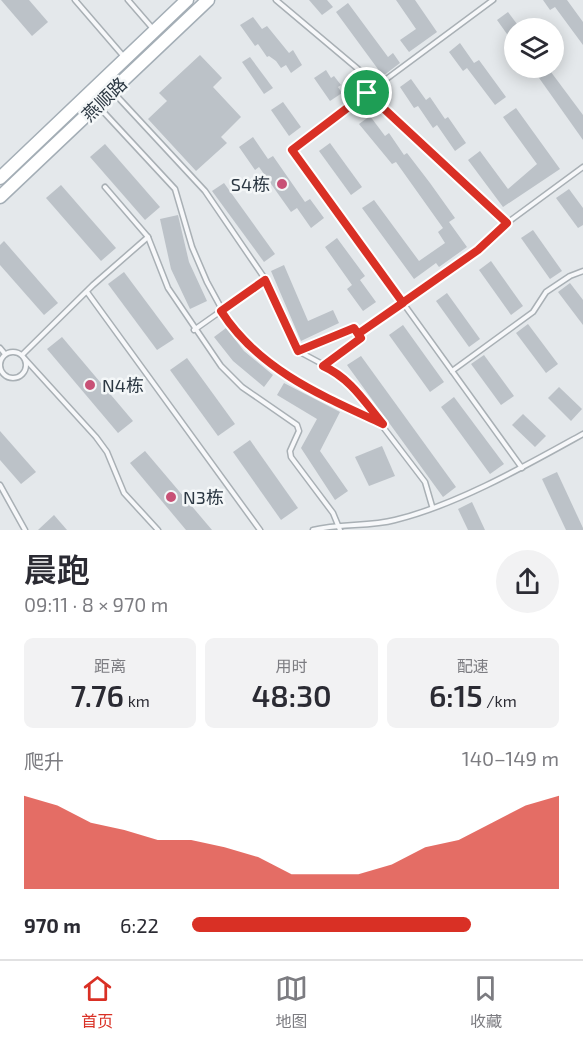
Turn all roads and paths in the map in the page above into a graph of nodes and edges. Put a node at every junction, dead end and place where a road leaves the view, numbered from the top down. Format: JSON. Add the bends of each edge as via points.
{"nodes":[{"id":1,"x":75,"y":0,"type":"edge"},
{"id":2,"x":128,"y":0,"type":"edge"},
{"id":3,"x":187,"y":0,"type":"edge"},
{"id":4,"x":208,"y":0,"type":"edge"},
{"id":5,"x":276,"y":0,"type":"edge"},
{"id":6,"x":493,"y":0,"type":"edge"},
{"id":7,"x":155,"y":31,"type":"junction"},
{"id":8,"x":126,"y":58,"type":"junction"},
{"id":9,"x":377,"y":85,"type":"junction"},
{"id":10,"x":112,"y":91,"type":"junction"},
{"id":11,"x":367,"y":93,"type":"junction"},
{"id":12,"x":97,"y":105,"type":"junction"},
{"id":13,"x":583,"y":167,"type":"edge"},
{"id":14,"x":0,"y":178,"type":"edge"},
{"id":15,"x":105,"y":187,"type":"dead end"},
{"id":16,"x":0,"y":198,"type":"edge"},
{"id":17,"x":507,"y":223,"type":"junction"},
{"id":18,"x":148,"y":237,"type":"junction"},
{"id":19,"x":583,"y":271,"type":"edge"},
{"id":20,"x":265,"y":280,"type":"junction"},
{"id":21,"x":87,"y":292,"type":"junction"},
{"id":22,"x":403,"y":303,"type":"junction"},
{"id":23,"x":221,"y":311,"type":"junction"},
{"id":24,"x":194,"y":330,"type":"junction"},
{"id":25,"x":358,"y":334,"type":"junction"},
{"id":26,"x":0,"y":348,"type":"edge"},
{"id":27,"x":298,"y":351,"type":"junction"},
{"id":28,"x":2,"y":356,"type":"edge"},
{"id":29,"x":24,"y":357,"type":"junction"},
{"id":30,"x":323,"y":366,"type":"junction"},
{"id":31,"x":452,"y":371,"type":"junction"},
{"id":32,"x":2,"y":376,"type":"edge"},
{"id":33,"x":383,"y":424,"type":"junction"},
{"id":34,"x":583,"y":435,"type":"edge"},
{"id":35,"x":522,"y":468,"type":"junction"},
{"id":36,"x":0,"y":485,"type":"edge"},
{"id":37,"x":432,"y":506,"type":"junction"},
{"id":38,"x":339,"y":527,"type":"edge"},
{"id":39,"x":25,"y":530,"type":"edge"},
{"id":40,"x":158,"y":530,"type":"edge"},
{"id":41,"x":260,"y":530,"type":"edge"},
{"id":42,"x":313,"y":530,"type":"edge"}],
"edges":[{"from":1,"to":8,"type":"lane"},
{"from":2,"to":7,"type":"lane"},
{"from":3,"to":7,"type":"main road","name":"燕顺路"},
{"from":4,"to":10,"type":"main road","name":"燕顺路"},
{"from":5,"to":9,"type":"lane"},
{"from":6,"to":9,"type":"lane"},
{"from":7,"to":8,"type":"main road","name":"燕顺路"},
{"from":8,"to":14,"type":"main road","name":"燕顺路"},
{"from":9,"to":11,"type":"lane"},
{"from":10,"to":12,"type":"main road","name":"燕顺路"},
{"from":10,"to":20,"type":"lane","via":[[205,191]]},
{"from":11,"to":17,"type":"lane"},
{"from":11,"to":22,"type":"lane","via":[[292,150]]},
{"from":12,"to":16,"type":"main road","name":"燕顺路"},
{"from":12,"to":23,"type":"lane","via":[[175,189],[192,247]]},
{"from":13,"to":17,"type":"lane"},
{"from":15,"to":18,"type":"lane"},
{"from":17,"to":22,"type":"lane","via":[[478,250]]},
{"from":18,"to":21,"type":"lane"},
{"from":18,"to":24,"type":"lane","via":[[168,288]]},
{"from":19,"to":31,"type":"lane","via":[[546,292],[533,312]]},
{"from":20,"to":23,"type":"lane"},
{"from":20,"to":27,"type":"lane"},
{"from":21,"to":29,"type":"lane"},
{"from":21,"to":41,"type":"lane"},
{"from":22,"to":25,"type":"lane"},
{"from":22,"to":31,"type":"lane"},
{"from":23,"to":24,"type":"lane"},
{"from":23,"to":33,"type":"lane","via":[[231,327],[269,364],[316,393]]},
{"from":24,"to":38,"type":"lane","via":[[243,387],[297,425],[300,431],[291,457]]},
{"from":25,"to":27,"type":"lane","via":[[354,328]]},
{"from":25,"to":30,"type":"lane","via":[[361,338]]},
{"from":26,"to":28,"type":"lane"},
{"from":27,"to":30,"type":"lane"},
{"from":28,"to":29,"type":"lane","via":[[13,351]]},
{"from":28,"to":32,"type":"lane"},
{"from":29,"to":32,"type":"lane","via":[[26,368],[22,375]]},
{"from":29,"to":40,"type":"lane","via":[[96,437],[124,492]]},
{"from":30,"to":33,"type":"lane","via":[[339,373]]},
{"from":31,"to":35,"type":"lane"},
{"from":33,"to":37,"type":"lane","via":[[425,482]]},
{"from":34,"to":35,"type":"lane"},
{"from":35,"to":37,"type":"lane"},
{"from":36,"to":39,"type":"lane"},
{"from":37,"to":38,"type":"lane","via":[[394,520]]},
{"from":38,"to":42,"type":"lane"}]}
